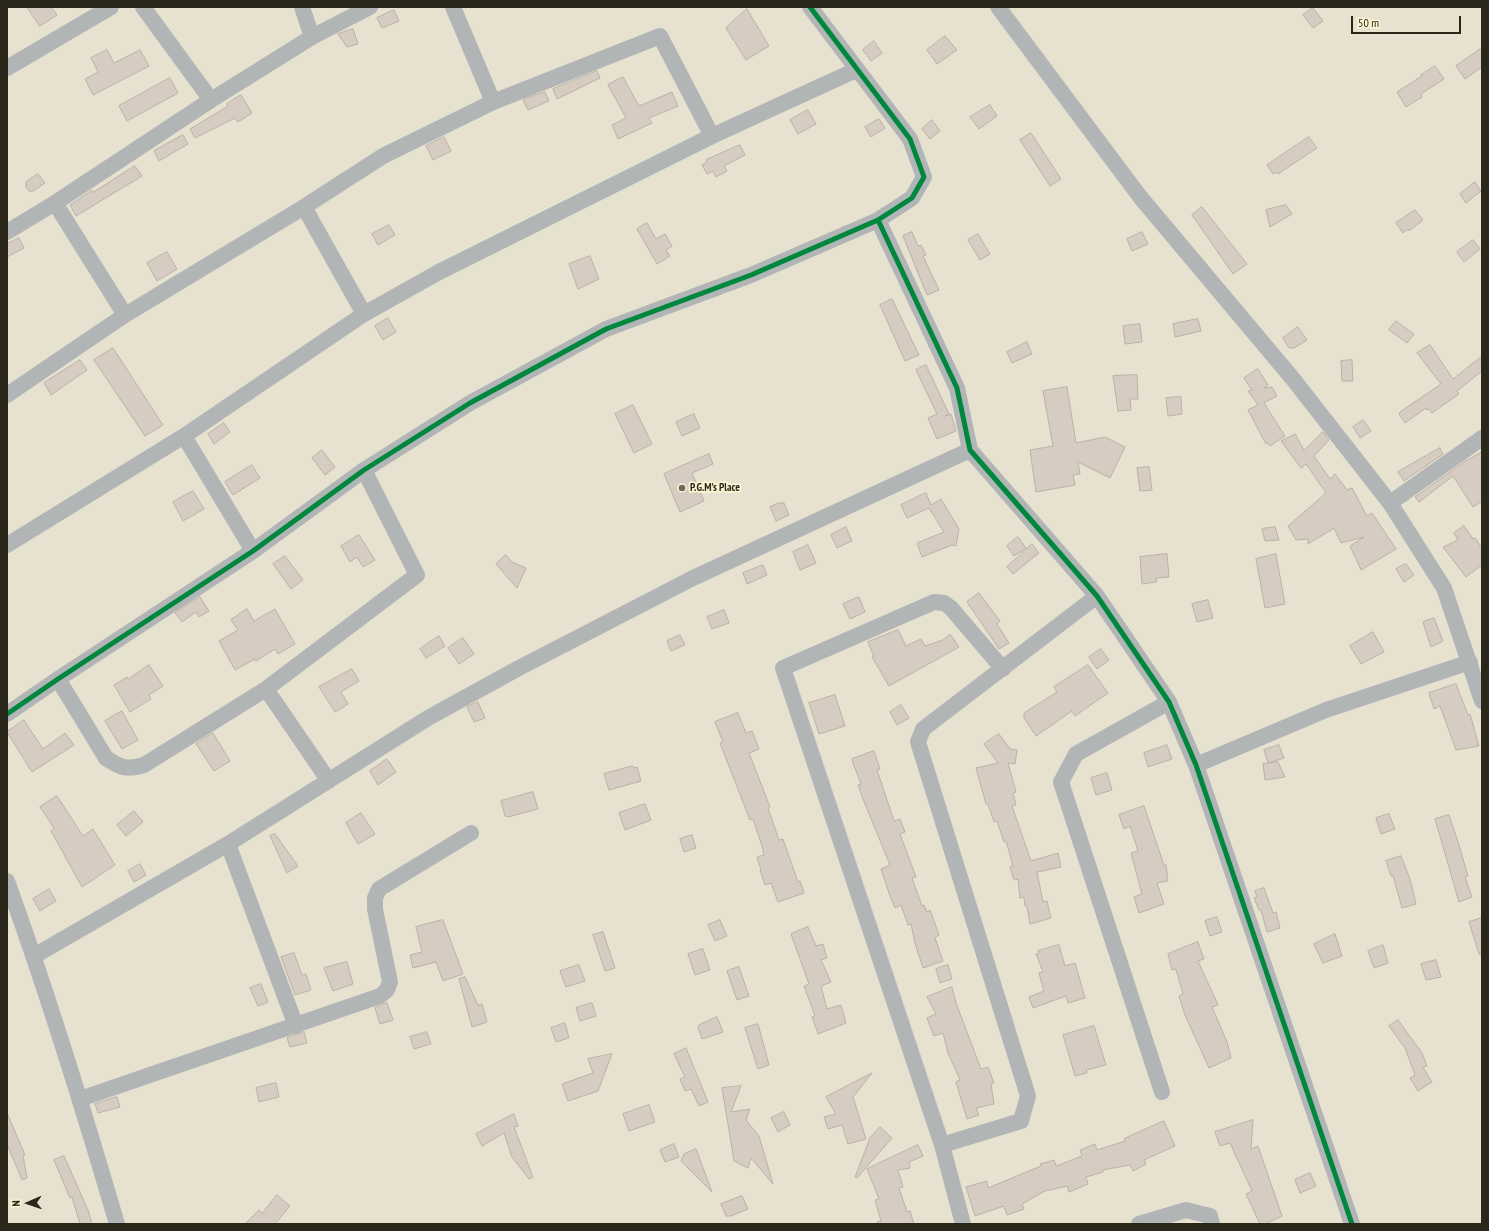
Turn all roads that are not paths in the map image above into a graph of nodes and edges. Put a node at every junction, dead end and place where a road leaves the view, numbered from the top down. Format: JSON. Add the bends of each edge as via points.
{"nodes":[{"id":1,"x":111,"y":7,"type":"edge"},
{"id":2,"x":143,"y":7,"type":"edge"},
{"id":3,"x":302,"y":7,"type":"edge"},
{"id":4,"x":370,"y":7,"type":"edge"},
{"id":5,"x":453,"y":7,"type":"edge"},
{"id":6,"x":810,"y":7,"type":"edge"},
{"id":7,"x":998,"y":7,"type":"edge"},
{"id":8,"x":312,"y":36,"type":"junction"},
{"id":9,"x":7,"y":68,"type":"edge"},
{"id":10,"x":856,"y":70,"type":"junction"},
{"id":11,"x":211,"y":100,"type":"junction"},
{"id":12,"x":493,"y":102,"type":"junction"},
{"id":13,"x":712,"y":136,"type":"junction"},
{"id":14,"x":55,"y":203,"type":"junction"},
{"id":15,"x":304,"y":207,"type":"junction"},
{"id":16,"x":878,"y":220,"type":"junction"},
{"id":17,"x":7,"y":232,"type":"edge"},
{"id":18,"x":364,"y":314,"type":"junction"},
{"id":19,"x":125,"y":315,"type":"junction"},
{"id":20,"x":7,"y":395,"type":"edge"},
{"id":21,"x":184,"y":436,"type":"junction"},
{"id":22,"x":1482,"y":438,"type":"edge"},
{"id":23,"x":970,"y":450,"type":"junction"},
{"id":24,"x":364,"y":470,"type":"junction"},
{"id":25,"x":1390,"y":503,"type":"junction"},
{"id":26,"x":7,"y":546,"type":"edge"},
{"id":27,"x":254,"y":550,"type":"junction"},
{"id":28,"x":1097,"y":596,"type":"junction"},
{"id":29,"x":1470,"y":662,"type":"junction"},
{"id":30,"x":1003,"y":669,"type":"junction"},
{"id":31,"x":58,"y":678,"type":"junction"},
{"id":32,"x":266,"y":690,"type":"junction"},
{"id":33,"x":1482,"y":701,"type":"edge"},
{"id":34,"x":1169,"y":702,"type":"junction"},
{"id":35,"x":7,"y":714,"type":"edge"},
{"id":36,"x":1196,"y":765,"type":"junction"},
{"id":37,"x":328,"y":781,"type":"junction"},
{"id":38,"x":471,"y":833,"type":"dead end"},
{"id":39,"x":228,"y":844,"type":"junction"},
{"id":40,"x":7,"y":881,"type":"edge"},
{"id":41,"x":34,"y":956,"type":"junction"},
{"id":42,"x":296,"y":1026,"type":"junction"},
{"id":43,"x":1162,"y":1092,"type":"dead end"},
{"id":44,"x":80,"y":1099,"type":"junction"},
{"id":45,"x":942,"y":1145,"type":"junction"},
{"id":46,"x":117,"y":1224,"type":"edge"},
{"id":47,"x":962,"y":1224,"type":"edge"},
{"id":48,"x":1139,"y":1224,"type":"edge"},
{"id":49,"x":1212,"y":1224,"type":"edge"},
{"id":50,"x":1352,"y":1224,"type":"edge"}],
"edges":[{"from":1,"to":9,"type":"street"},
{"from":2,"to":11,"type":"street"},
{"from":3,"to":8,"type":"street"},
{"from":4,"to":8,"type":"street"},
{"from":5,"to":12,"type":"street"},
{"from":6,"to":10,"type":"street"},
{"from":7,"to":25,"type":"street","via":[[1141,198],[1293,379]]},
{"from":8,"to":11,"type":"street"},
{"from":10,"to":13,"type":"street"},
{"from":10,"to":16,"type":"street","via":[[910,139],[924,177],[912,198]]},
{"from":11,"to":14,"type":"street"},
{"from":12,"to":13,"type":"street","via":[[660,36]]},
{"from":12,"to":15,"type":"street","via":[[383,156]]},
{"from":13,"to":18,"type":"street","via":[[439,272]]},
{"from":14,"to":17,"type":"street"},
{"from":14,"to":19,"type":"street"},
{"from":15,"to":18,"type":"street"},
{"from":15,"to":19,"type":"street"},
{"from":16,"to":23,"type":"street","via":[[957,388]]},
{"from":16,"to":24,"type":"street","via":[[751,275],[606,329],[470,403]]},
{"from":18,"to":21,"type":"street"},
{"from":19,"to":20,"type":"street"},
{"from":21,"to":26,"type":"street"},
{"from":21,"to":27,"type":"street"},
{"from":22,"to":25,"type":"street"},
{"from":23,"to":28,"type":"street"},
{"from":23,"to":37,"type":"street","via":[[693,578],[428,718]]},
{"from":24,"to":27,"type":"street"},
{"from":24,"to":32,"type":"street","via":[[417,575]]},
{"from":25,"to":29,"type":"street","via":[[1444,588]]},
{"from":27,"to":31,"type":"street"},
{"from":28,"to":30,"type":"street"},
{"from":28,"to":34,"type":"street"},
{"from":29,"to":33,"type":"street"},
{"from":29,"to":36,"type":"street","via":[[1326,710]]},
{"from":30,"to":45,"type":"street","via":[[923,729],[918,742],[1028,1096],[1021,1121]]},
{"from":30,"to":45,"type":"street","via":[[951,608],[944,603],[934,602],[783,668]]},
{"from":31,"to":32,"type":"street","via":[[106,758],[117,766],[130,769],[144,765]]},
{"from":31,"to":35,"type":"street"},
{"from":32,"to":37,"type":"street"},
{"from":34,"to":36,"type":"street"},
{"from":34,"to":43,"type":"street","via":[[1076,754],[1061,782]]},
{"from":36,"to":50,"type":"street"},
{"from":37,"to":39,"type":"street"},
{"from":38,"to":42,"type":"street","via":[[379,889],[374,909],[390,982],[387,990],[380,996]]},
{"from":39,"to":41,"type":"street"},
{"from":39,"to":42,"type":"street"},
{"from":40,"to":41,"type":"street"},
{"from":41,"to":44,"type":"street"},
{"from":42,"to":44,"type":"street"},
{"from":44,"to":46,"type":"street"},
{"from":45,"to":47,"type":"street"},
{"from":48,"to":49,"type":"street","via":[[1186,1210],[1210,1216]]}]}
